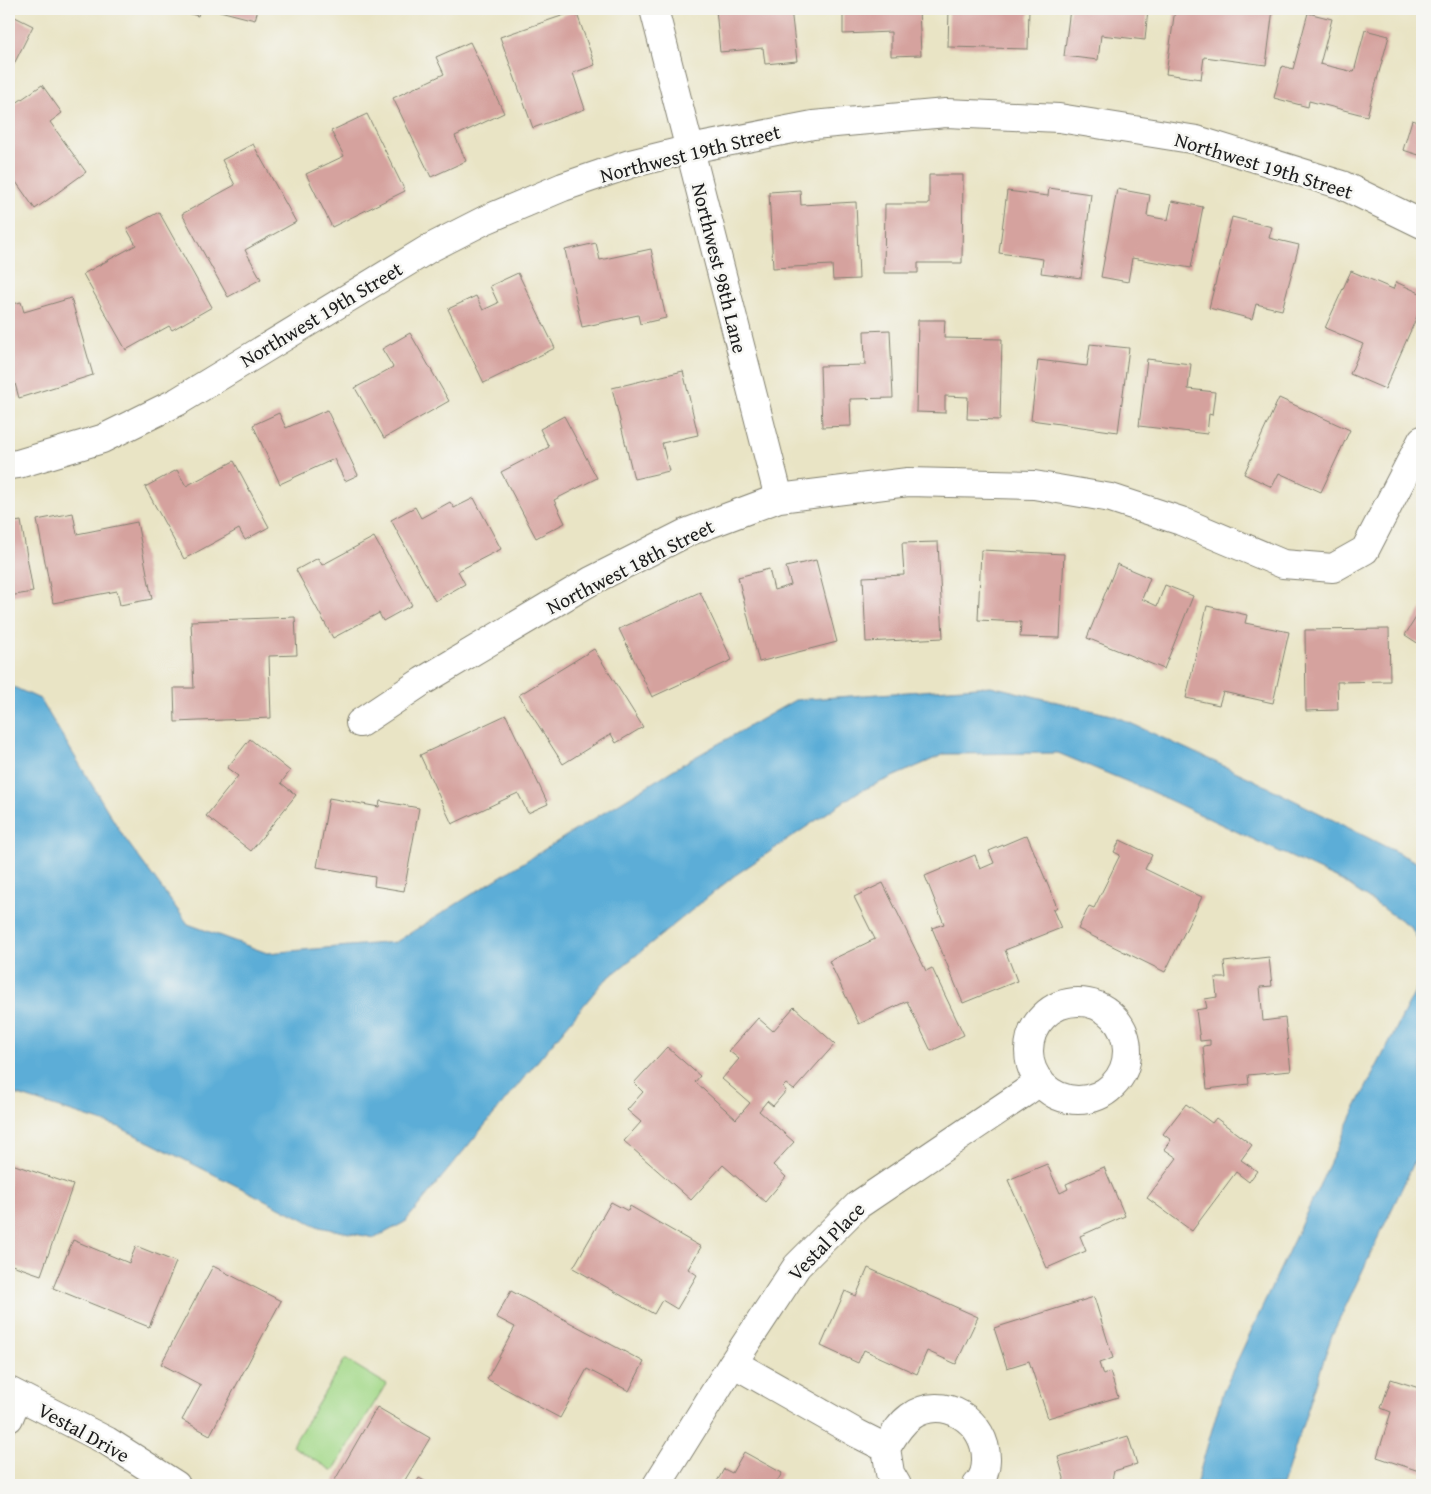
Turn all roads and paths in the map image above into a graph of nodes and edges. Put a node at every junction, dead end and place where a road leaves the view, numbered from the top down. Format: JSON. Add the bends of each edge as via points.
{"nodes":[{"id":1,"x":654,"y":9,"type":"edge"},
{"id":2,"x":690,"y":149,"type":"junction"},
{"id":3,"x":1422,"y":224,"type":"edge"},
{"id":4,"x":1422,"y":440,"type":"edge"},
{"id":5,"x":9,"y":465,"type":"edge"},
{"id":6,"x":779,"y":498,"type":"junction"},
{"id":7,"x":360,"y":723,"type":"dead end"},
{"id":8,"x":1040,"y":1081,"type":"dead end"},
{"id":9,"x":733,"y":1362,"type":"junction"},
{"id":10,"x":12,"y":1402,"type":"edge"},
{"id":11,"x":886,"y":1448,"type":"junction"},
{"id":12,"x":176,"y":1485,"type":"edge"},
{"id":13,"x":657,"y":1485,"type":"edge"},
{"id":14,"x":897,"y":1485,"type":"edge"},
{"id":15,"x":977,"y":1485,"type":"edge"}],
"edges":[{"from":1,"to":2,"type":"street","name":"Northwest 98th Lane"},
{"from":2,"to":3,"type":"street","name":"Northwest 19th Street","via":[[813,125],[946,113],[1059,118],[1197,140],[1342,185]]},
{"from":2,"to":5,"type":"street","name":"Northwest 19th Street","via":[[630,164],[563,187],[485,220],[430,248],[177,402],[102,439]]},
{"from":2,"to":6,"type":"street","name":"Northwest 98th Lane"},
{"from":4,"to":6,"type":"street","name":"Northwest 18th Street","via":[[1365,550],[1333,568],[1283,564],[1181,520],[1111,498],[1034,484],[908,482]]},
{"from":6,"to":7,"type":"street","name":"Northwest 18th Street","via":[[688,532],[591,581],[423,680]]},
{"from":8,"to":9,"type":"street","name":"Vestal Place","via":[[858,1205],[797,1266]]},
{"from":9,"to":11,"type":"street"},
{"from":9,"to":13,"type":"street","name":"Vestal Place"},
{"from":10,"to":12,"type":"street","name":"Vestal Drive","via":[[107,1441]]},
{"from":11,"to":14,"type":"street","via":[[890,1473]]},
{"from":11,"to":15,"type":"street","via":[[910,1416],[926,1410],[958,1413],[981,1435],[986,1450],[986,1467]]}]}
